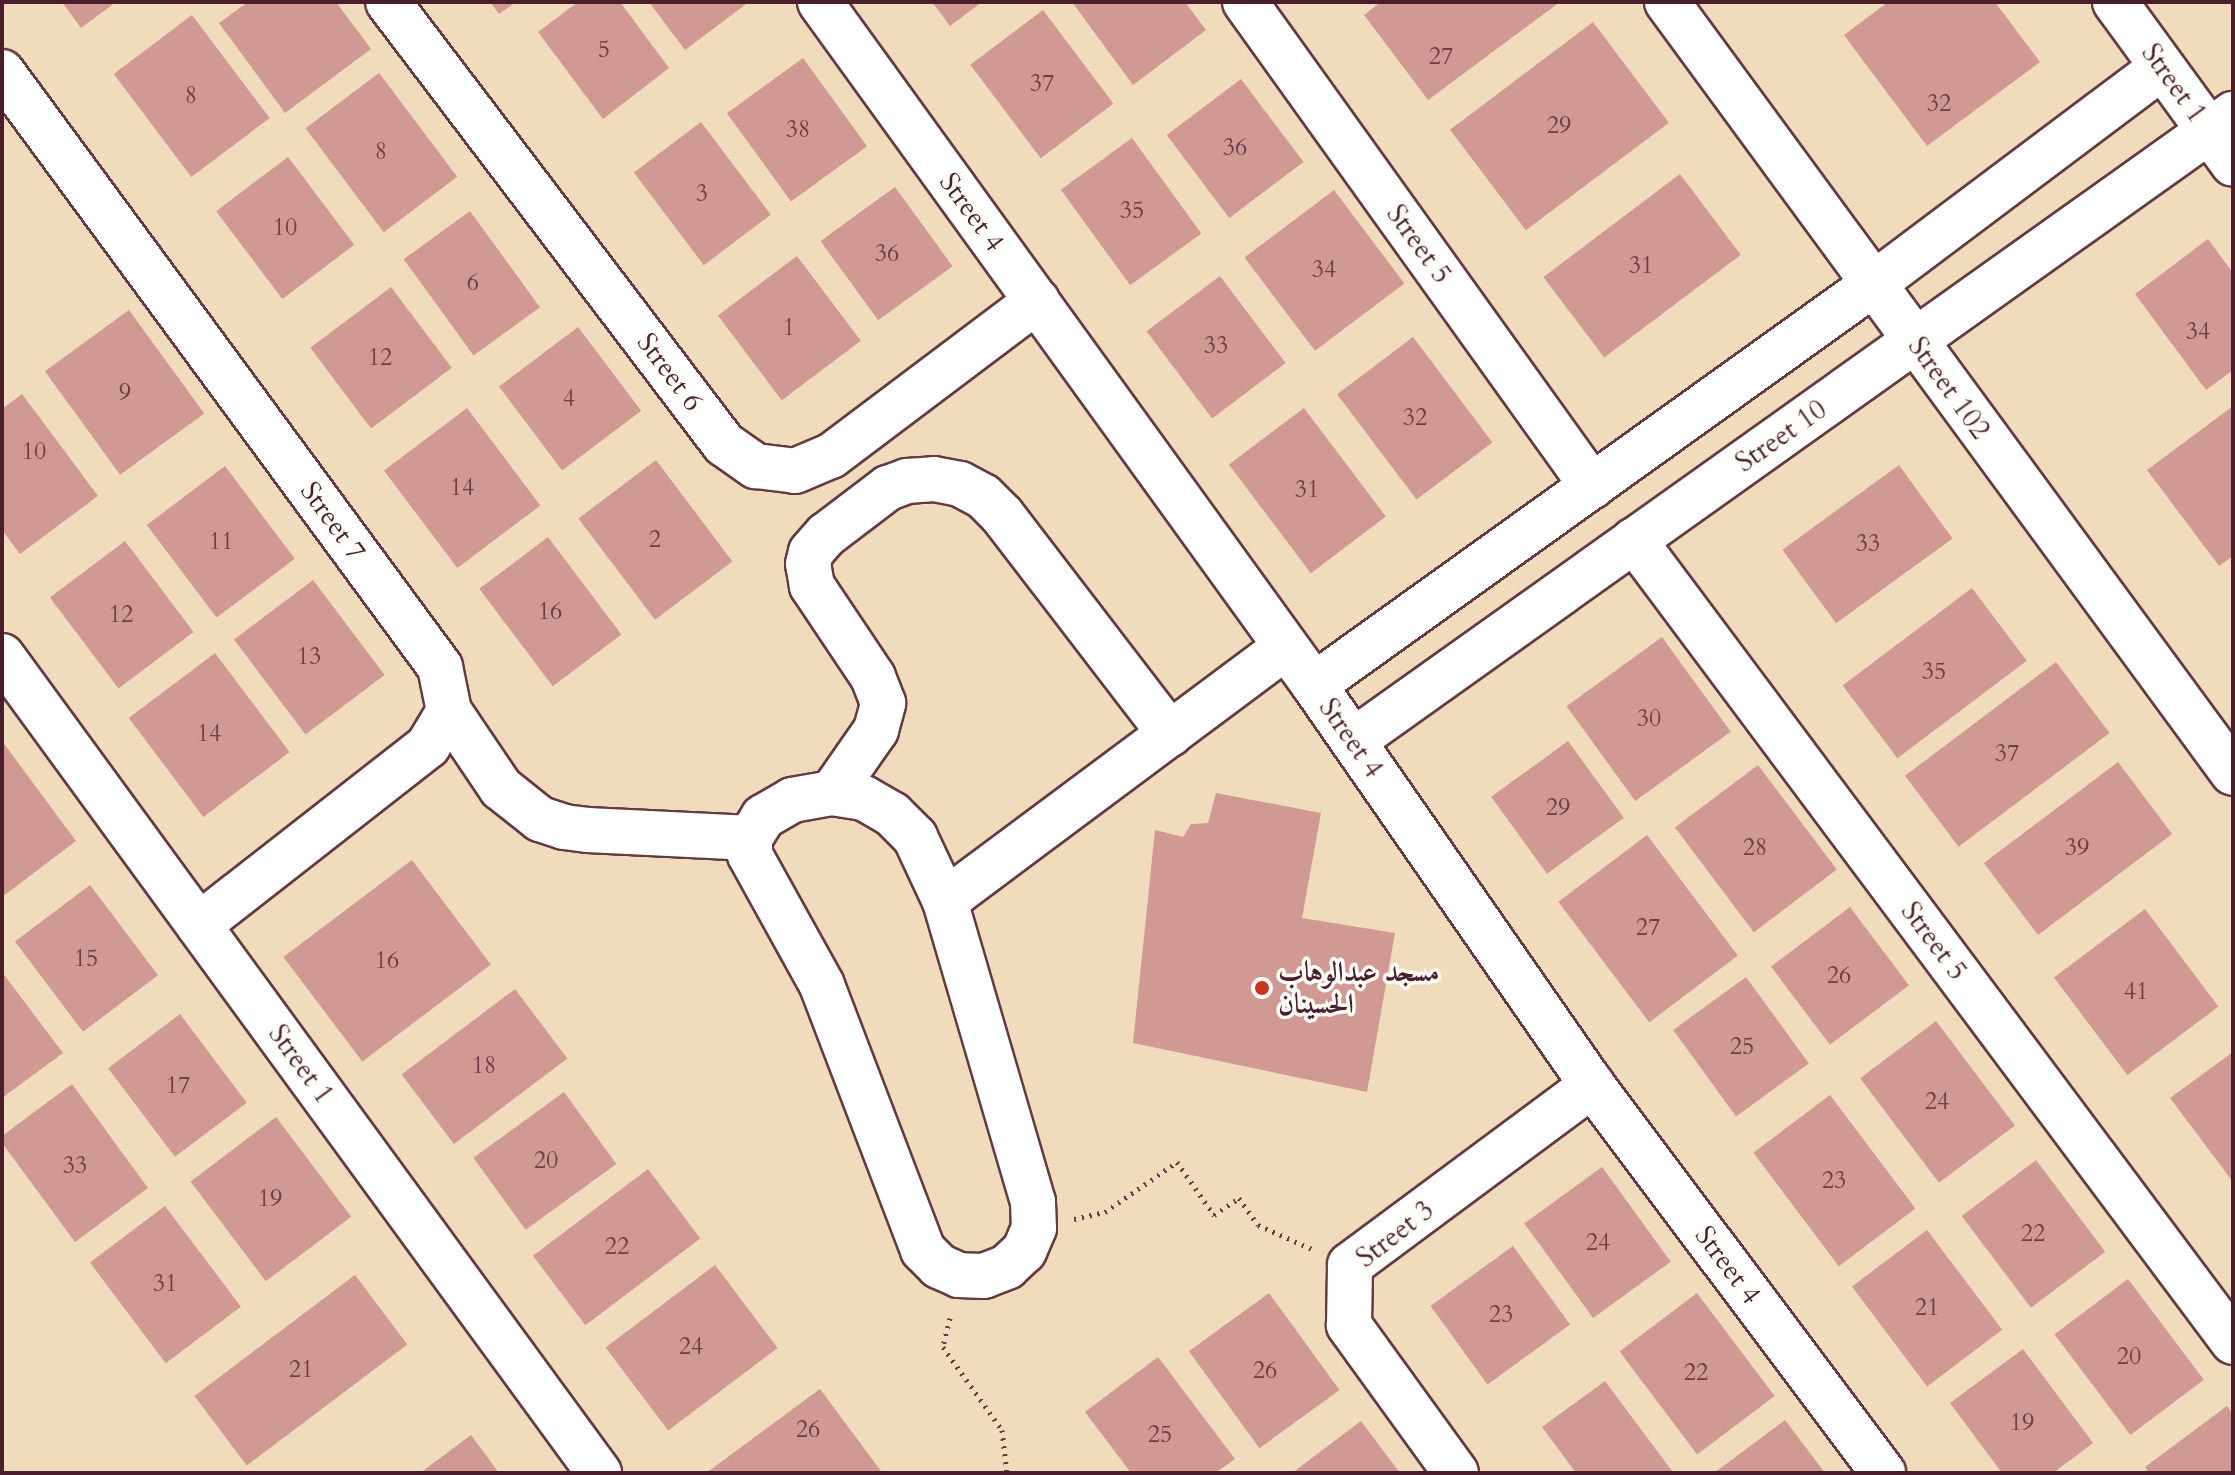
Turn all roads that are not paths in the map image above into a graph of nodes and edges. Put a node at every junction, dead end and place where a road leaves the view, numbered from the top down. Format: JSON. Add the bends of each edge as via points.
{"nodes":[{"id":1,"x":388,"y":2,"type":"edge"},
{"id":2,"x":820,"y":2,"type":"edge"},
{"id":3,"x":1245,"y":2,"type":"edge"},
{"id":4,"x":1667,"y":2,"type":"edge"},
{"id":5,"x":2136,"y":10,"type":"edge"},
{"id":6,"x":2161,"y":68,"type":"junction"},
{"id":7,"x":2,"y":72,"type":"edge"},
{"id":8,"x":2220,"y":122,"type":"edge"},
{"id":9,"x":2233,"y":164,"type":"edge"},
{"id":10,"x":1872,"y":285,"type":"junction"},
{"id":11,"x":1037,"y":301,"type":"junction"},
{"id":12,"x":1915,"y":342,"type":"junction"},
{"id":13,"x":869,"y":427,"type":"junction"},
{"id":14,"x":907,"y":481,"type":"junction"},
{"id":15,"x":1592,"y":486,"type":"junction"},
{"id":16,"x":1634,"y":540,"type":"junction"},
{"id":17,"x":1286,"y":647,"type":"junction"},
{"id":18,"x":2,"y":656,"type":"edge"},
{"id":19,"x":1314,"y":685,"type":"junction"},
{"id":20,"x":449,"y":711,"type":"junction"},
{"id":21,"x":1170,"y":734,"type":"junction"},
{"id":22,"x":1353,"y":741,"type":"junction"},
{"id":23,"x":2233,"y":773,"type":"edge"},
{"id":24,"x":832,"y":793,"type":"junction"},
{"id":25,"x":750,"y":838,"type":"junction"},
{"id":26,"x":945,"y":901,"type":"junction"},
{"id":27,"x":199,"y":925,"type":"junction"},
{"id":28,"x":1592,"y":1085,"type":"junction"},
{"id":29,"x":2233,"y":1342,"type":"edge"},
{"id":30,"x":599,"y":1473,"type":"edge"},
{"id":31,"x":1456,"y":1473,"type":"edge"},
{"id":32,"x":1883,"y":1473,"type":"edge"}],
"edges":[{"from":1,"to":13,"type":"street","name":"Street 6","via":[[724,444],[739,457],[775,471],[795,471],[831,456]]},
{"from":2,"to":11,"type":"street","name":"Street 4"},
{"from":3,"to":15,"type":"street","name":"Street 5"},
{"from":4,"to":10,"type":"street","name":"Street 102"},
{"from":5,"to":6,"type":"street","name":"Street 1"},
{"from":6,"to":8,"type":"street","name":"Street 1"},
{"from":6,"to":10,"type":"street"},
{"from":7,"to":20,"type":"street","name":"Street 7","via":[[440,667]]},
{"from":8,"to":9,"type":"street","name":"Street 1"},
{"from":8,"to":12,"type":"street","name":"Street 10"},
{"from":10,"to":12,"type":"street","name":"Street 102"},
{"from":10,"to":15,"type":"street"},
{"from":11,"to":13,"type":"street","name":"Street 6"},
{"from":11,"to":17,"type":"street","name":"Street 4"},
{"from":12,"to":16,"type":"street","name":"Street 10"},
{"from":12,"to":23,"type":"street","name":"Street 102"},
{"from":13,"to":14,"type":"street"},
{"from":14,"to":21,"type":"street","via":[[960,484],[983,496]]},
{"from":14,"to":24,"type":"street","via":[[880,494],[826,535],[808,564],[812,586],[873,677],[883,703],[876,730]]},
{"from":15,"to":19,"type":"street"},
{"from":16,"to":22,"type":"street","name":"Street 10"},
{"from":16,"to":29,"type":"street","name":"Street 5"},
{"from":17,"to":19,"type":"street","name":"Street 4"},
{"from":17,"to":21,"type":"street"},
{"from":18,"to":27,"type":"street","name":"Street 1"},
{"from":19,"to":22,"type":"street","name":"Street 4"},
{"from":20,"to":25,"type":"street","via":[[501,788],[540,819],[589,830]]},
{"from":20,"to":27,"type":"street","via":[[428,746]]},
{"from":21,"to":26,"type":"street"},
{"from":22,"to":28,"type":"street","name":"Street 4"},
{"from":24,"to":25,"type":"street","via":[[812,794],[773,810]]},
{"from":24,"to":26,"type":"street","via":[[864,798],[892,814],[915,837]]},
{"from":25,"to":26,"type":"street","via":[[757,870],[822,985],[923,1250],[939,1266],[959,1275],[984,1276],[1007,1267],[1024,1251],[1034,1228],[1033,1202]]},
{"from":27,"to":30,"type":"street","name":"Street 1"},
{"from":28,"to":31,"type":"street","name":"Street 3","via":[[1350,1265],[1349,1325]]},
{"from":28,"to":32,"type":"street","name":"Street 4"}]}
